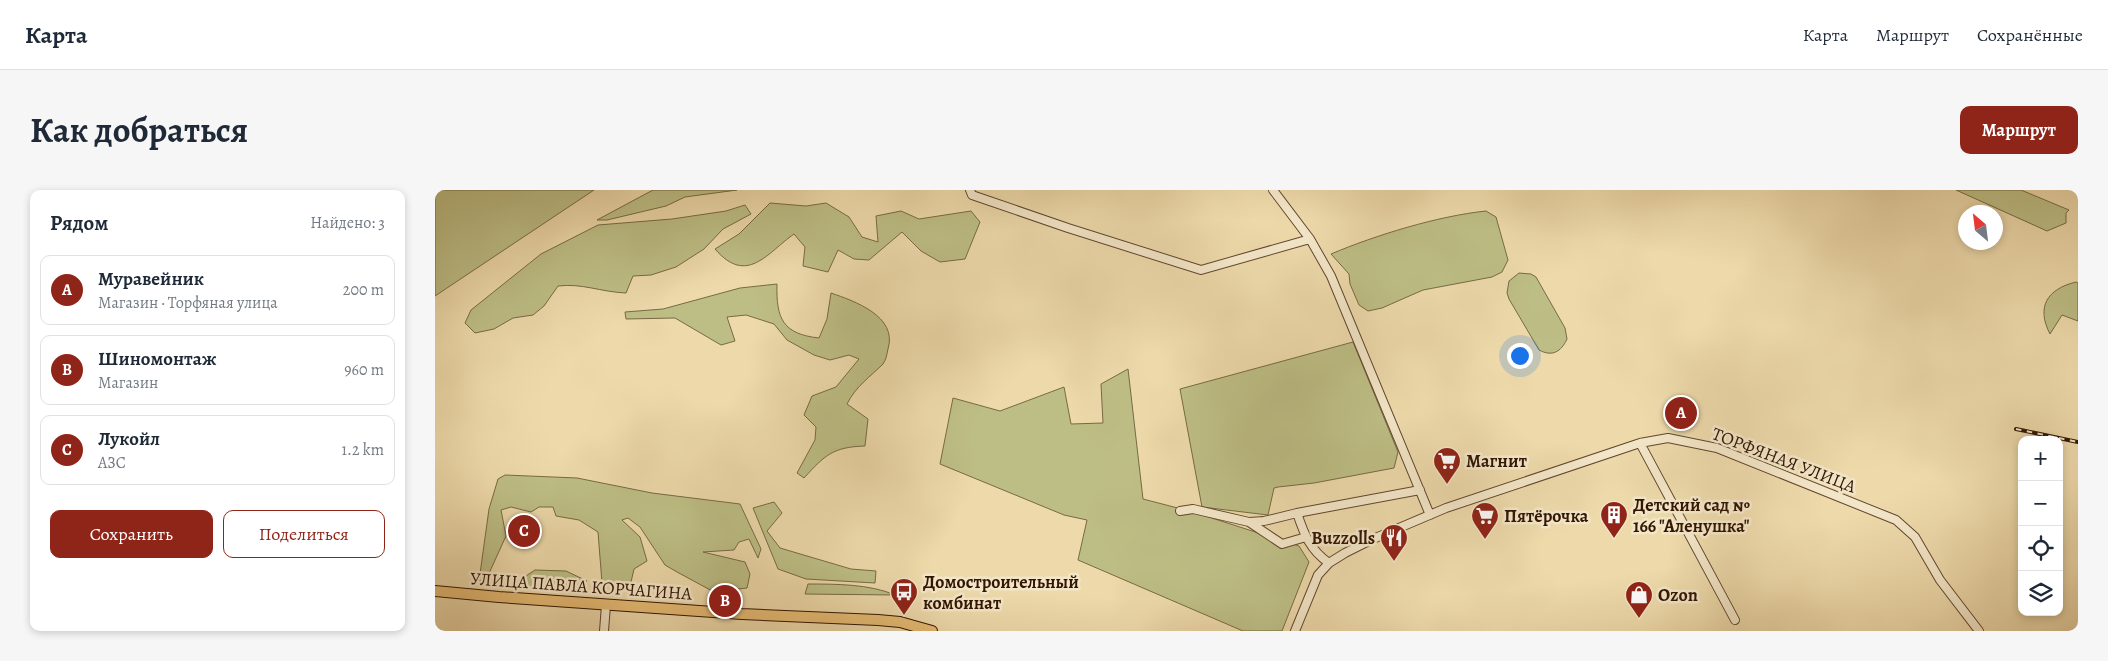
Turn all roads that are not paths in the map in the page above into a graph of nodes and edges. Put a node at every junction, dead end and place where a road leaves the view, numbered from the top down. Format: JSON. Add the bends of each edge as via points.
{"nodes":[{"id":1,"x":969,"y":190,"type":"edge"},
{"id":2,"x":1273,"y":190,"type":"edge"},
{"id":3,"x":1309,"y":239,"type":"junction"},
{"id":4,"x":1640,"y":443,"type":"junction"},
{"id":5,"x":1420,"y":490,"type":"junction"},
{"id":6,"x":1180,"y":511,"type":"dead end"},
{"id":7,"x":1297,"y":513,"type":"junction"},
{"id":8,"x":1430,"y":515,"type":"junction"},
{"id":9,"x":1249,"y":522,"type":"junction"},
{"id":10,"x":1305,"y":537,"type":"junction"},
{"id":11,"x":1329,"y":563,"type":"junction"},
{"id":12,"x":435,"y":591,"type":"edge"},
{"id":13,"x":606,"y":605,"type":"junction"},
{"id":14,"x":1735,"y":620,"type":"dead end"},
{"id":15,"x":604,"y":631,"type":"edge"},
{"id":16,"x":932,"y":631,"type":"edge"},
{"id":17,"x":1295,"y":631,"type":"edge"},
{"id":18,"x":1979,"y":631,"type":"edge"}],
"edges":[{"from":1,"to":3,"type":"street","via":[[972,195],[1201,270]]},
{"from":2,"to":3,"type":"street"},
{"from":3,"to":5,"type":"street","via":[[1338,292]]},
{"from":4,"to":8,"type":"street","name":"ТОРФЯНАЯ УЛИЦА"},
{"from":4,"to":14,"type":"street"},
{"from":4,"to":18,"type":"street","name":"ТОРФЯНАЯ УЛИЦА","via":[[1668,438],[1717,448],[1886,515],[1915,537],[1940,580]]},
{"from":5,"to":7,"type":"street"},
{"from":5,"to":8,"type":"street"},
{"from":6,"to":9,"type":"street","via":[[1193,509]]},
{"from":7,"to":9,"type":"street","via":[[1264,522]]},
{"from":7,"to":10,"type":"street"},
{"from":8,"to":11,"type":"street","name":"ТОРФЯНАЯ УЛИЦА","via":[[1373,539]]},
{"from":9,"to":10,"type":"street","via":[[1282,544]]},
{"from":10,"to":11,"type":"street","via":[[1317,555]]},
{"from":11,"to":17,"type":"street","name":"ТОРФЯНАЯ УЛИЦА","via":[[1318,575]]},
{"from":12,"to":13,"type":"main road","name":"УЛИЦА ПАВЛА КОРЧАГИНА"},
{"from":13,"to":15,"type":"street"},
{"from":13,"to":16,"type":"main road","name":"УЛИЦА ПАВЛА КОРЧАГИНА","via":[[877,620],[900,622]]}]}
